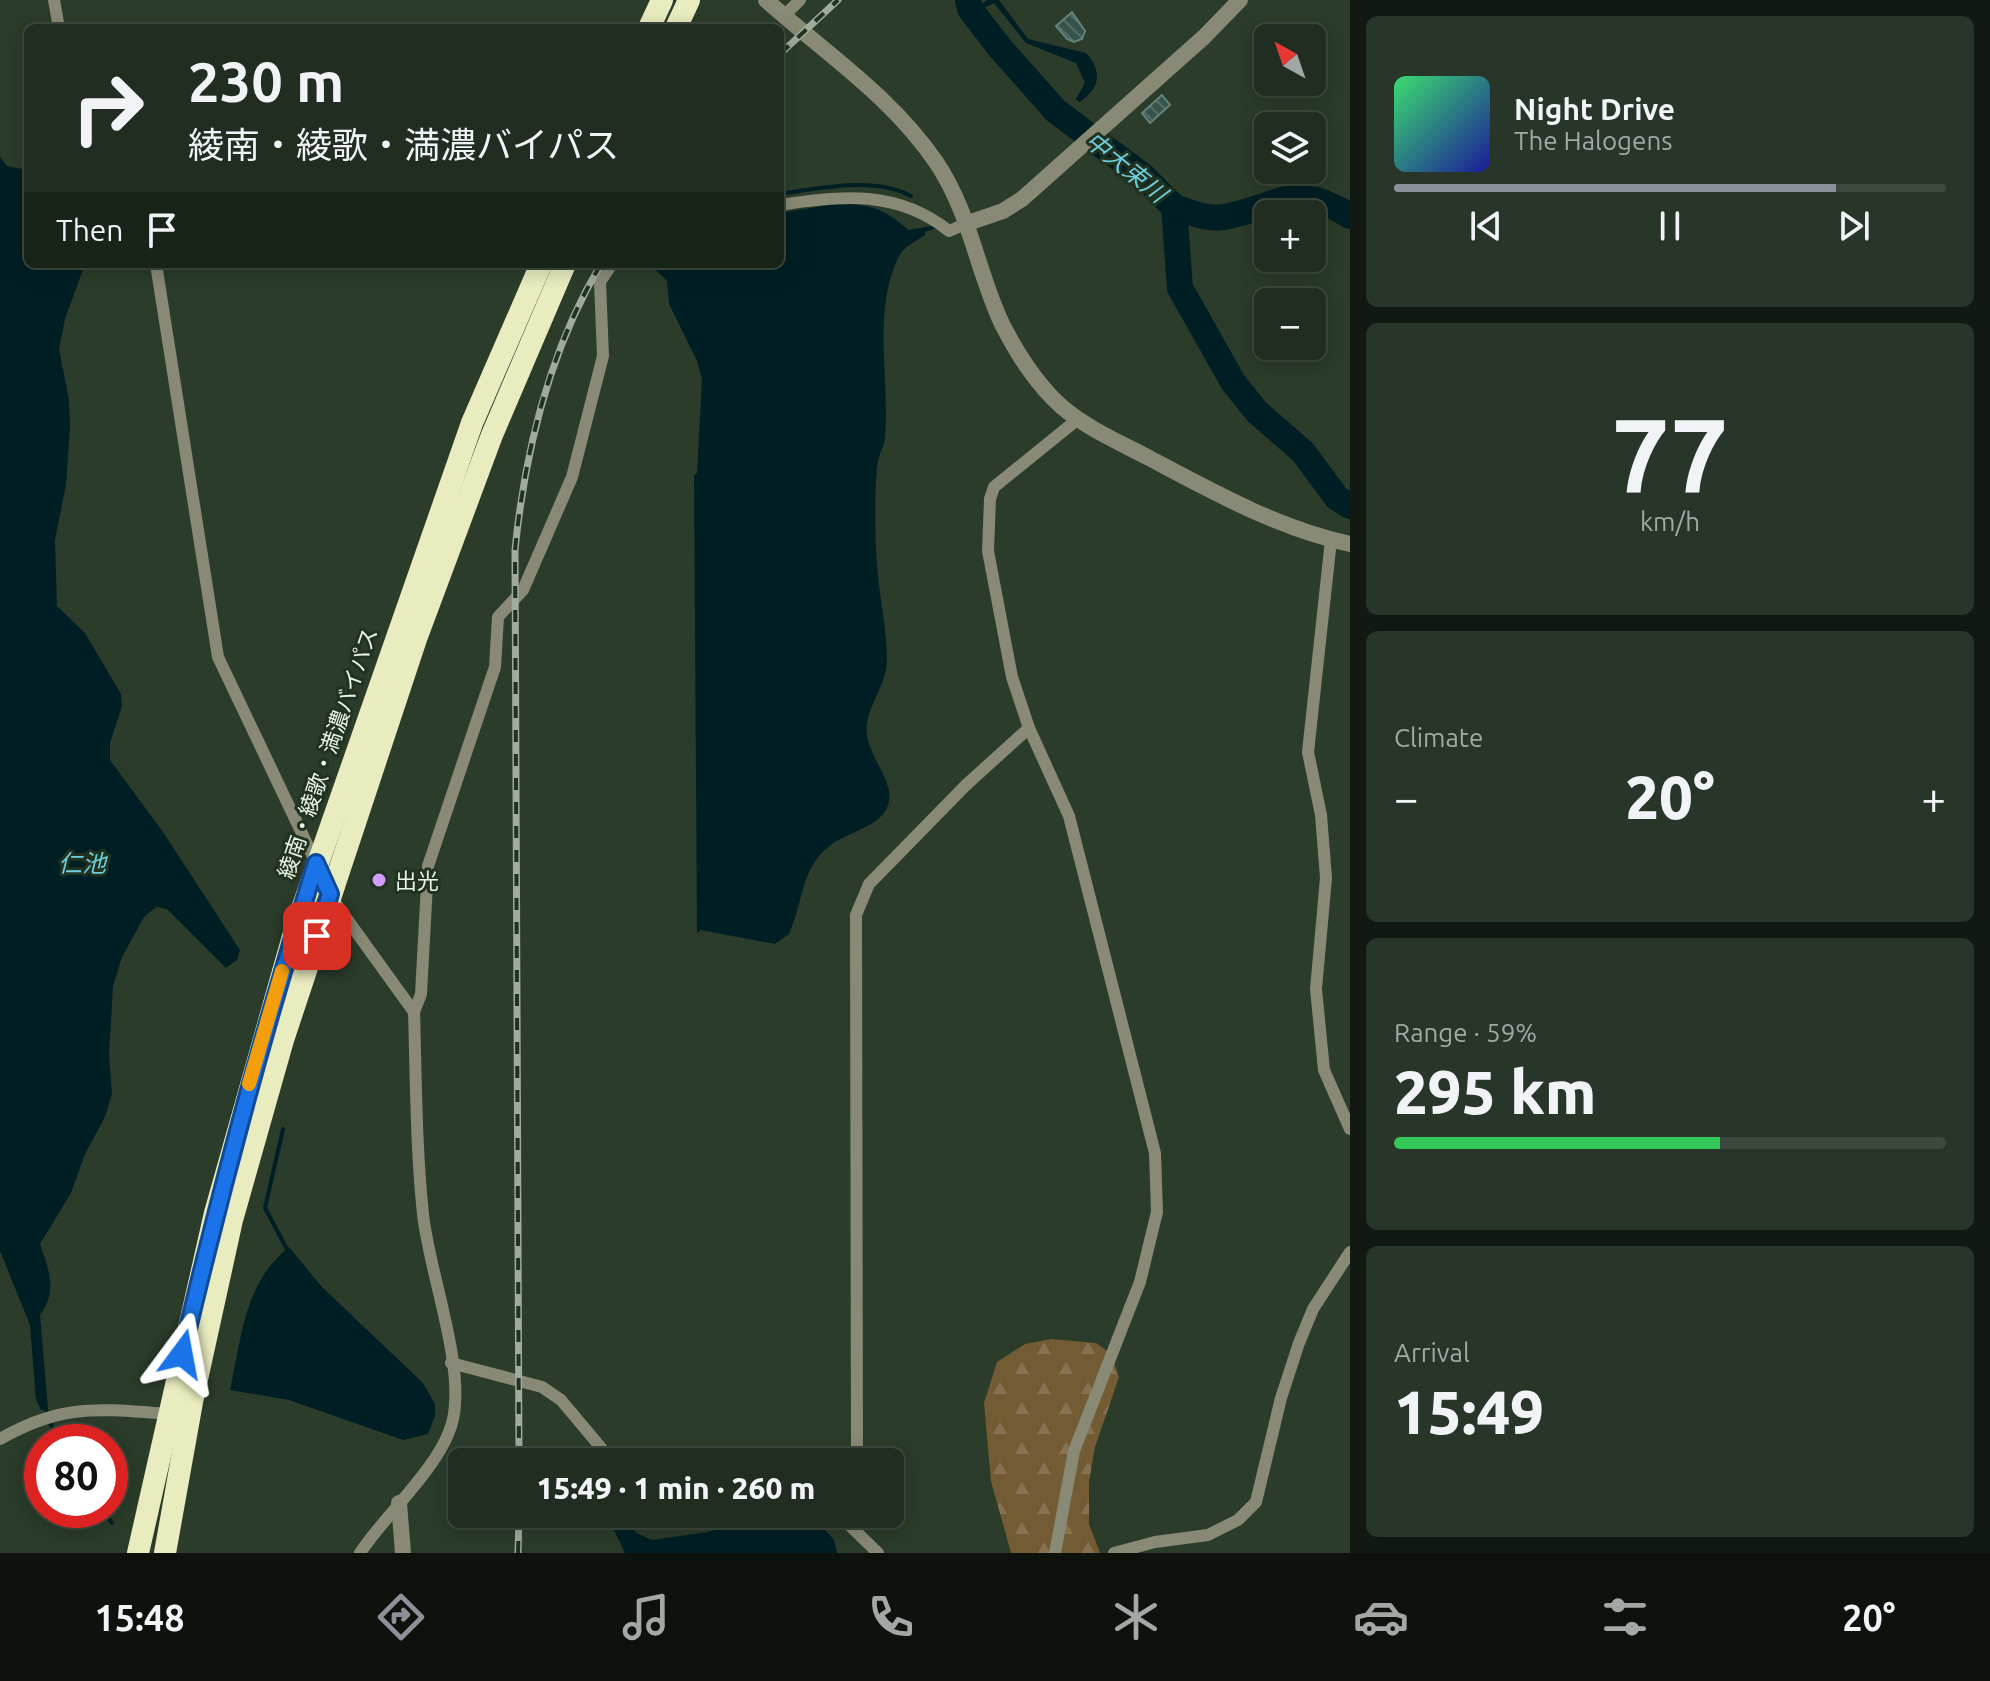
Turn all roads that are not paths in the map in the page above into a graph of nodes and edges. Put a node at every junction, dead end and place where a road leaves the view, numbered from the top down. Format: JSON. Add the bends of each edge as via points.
{"nodes":[{"id":1,"x":54,"y":0,"type":"edge"},
{"id":2,"x":662,"y":0,"type":"edge"},
{"id":3,"x":689,"y":0,"type":"edge"},
{"id":4,"x":766,"y":0,"type":"edge"},
{"id":5,"x":800,"y":0,"type":"edge"},
{"id":6,"x":1240,"y":0,"type":"edge"},
{"id":7,"x":784,"y":16,"type":"junction"},
{"id":8,"x":58,"y":24,"type":"edge"},
{"id":9,"x":651,"y":24,"type":"edge"},
{"id":10,"x":678,"y":24,"type":"edge"},
{"id":11,"x":784,"y":205,"type":"edge"},
{"id":12,"x":968,"y":223,"type":"junction"},
{"id":13,"x":157,"y":268,"type":"edge"},
{"id":14,"x":539,"y":268,"type":"edge"},
{"id":15,"x":563,"y":268,"type":"edge"},
{"id":16,"x":609,"y":268,"type":"edge"},
{"id":17,"x":1078,"y":419,"type":"junction"},
{"id":18,"x":1331,"y":540,"type":"junction"},
{"id":19,"x":1350,"y":544,"type":"edge"},
{"id":20,"x":1029,"y":728,"type":"junction"},
{"id":21,"x":316,"y":863,"type":"junction"},
{"id":22,"x":330,"y":894,"type":"junction"},
{"id":23,"x":414,"y":1012,"type":"junction"},
{"id":24,"x":1350,"y":1129,"type":"edge"},
{"id":25,"x":1350,"y":1252,"type":"edge"},
{"id":26,"x":451,"y":1363,"type":"junction"},
{"id":27,"x":169,"y":1414,"type":"junction"},
{"id":28,"x":0,"y":1439,"type":"edge"},
{"id":29,"x":601,"y":1448,"type":"edge"},
{"id":30,"x":857,"y":1448,"type":"edge"},
{"id":31,"x":399,"y":1503,"type":"junction"},
{"id":32,"x":857,"y":1528,"type":"edge"},
{"id":33,"x":138,"y":1553,"type":"edge"},
{"id":34,"x":165,"y":1553,"type":"edge"},
{"id":35,"x":360,"y":1553,"type":"edge"},
{"id":36,"x":403,"y":1553,"type":"edge"},
{"id":37,"x":878,"y":1553,"type":"edge"},
{"id":38,"x":1055,"y":1553,"type":"edge"},
{"id":39,"x":1114,"y":1553,"type":"edge"}],
"edges":[{"from":1,"to":8,"type":"street"},
{"from":2,"to":9,"type":"highway"},
{"from":3,"to":10,"type":"highway"},
{"from":4,"to":7,"type":"street"},
{"from":5,"to":7,"type":"street"},
{"from":6,"to":12,"type":"street","via":[[1022,199]]},
{"from":7,"to":12,"type":"street","via":[[918,136]]},
{"from":11,"to":12,"type":"street","via":[[884,198],[949,231]]},
{"from":12,"to":17,"type":"street","via":[[1015,347],[1045,390]]},
{"from":13,"to":21,"type":"street","via":[[218,657]]},
{"from":14,"to":21,"type":"highway","name":"綾南・綾歌・満濃バイパス","via":[[472,423]]},
{"from":15,"to":22,"type":"highway","via":[[486,449]]},
{"from":16,"to":23,"type":"street","via":[[600,282],[603,356],[572,477],[523,590],[498,617],[495,667],[459,782],[434,840],[421,994]]},
{"from":17,"to":18,"type":"street","via":[[1237,505]]},
{"from":17,"to":20,"type":"street","via":[[994,487],[990,499],[991,565],[1012,677]]},
{"from":18,"to":19,"type":"street"},
{"from":18,"to":24,"type":"street","via":[[1308,752],[1326,878],[1316,989],[1324,1070]]},
{"from":20,"to":30,"type":"street","via":[[869,884],[856,915]]},
{"from":20,"to":38,"type":"street","via":[[1069,816],[1155,1153],[1157,1212],[1140,1282],[1074,1451]]},
{"from":21,"to":22,"type":"street"},
{"from":21,"to":27,"type":"highway","name":"綾南・綾歌・満濃バイパス","via":[[239,1121]]},
{"from":22,"to":23,"type":"street"},
{"from":22,"to":34,"type":"highway","via":[[232,1220]]},
{"from":23,"to":26,"type":"street","via":[[423,1216]]},
{"from":25,"to":39,"type":"street","via":[[1313,1309],[1299,1343],[1256,1502],[1238,1520],[1208,1535]]},
{"from":26,"to":29,"type":"street","via":[[542,1387],[561,1400]]},
{"from":26,"to":31,"type":"street","via":[[453,1418],[445,1441]]},
{"from":27,"to":28,"type":"street","via":[[99,1409],[46,1417]]},
{"from":27,"to":33,"type":"highway","name":"綾南・綾歌・満濃バイパス"},
{"from":31,"to":35,"type":"street"},
{"from":31,"to":36,"type":"street"},
{"from":32,"to":37,"type":"street"}]}
